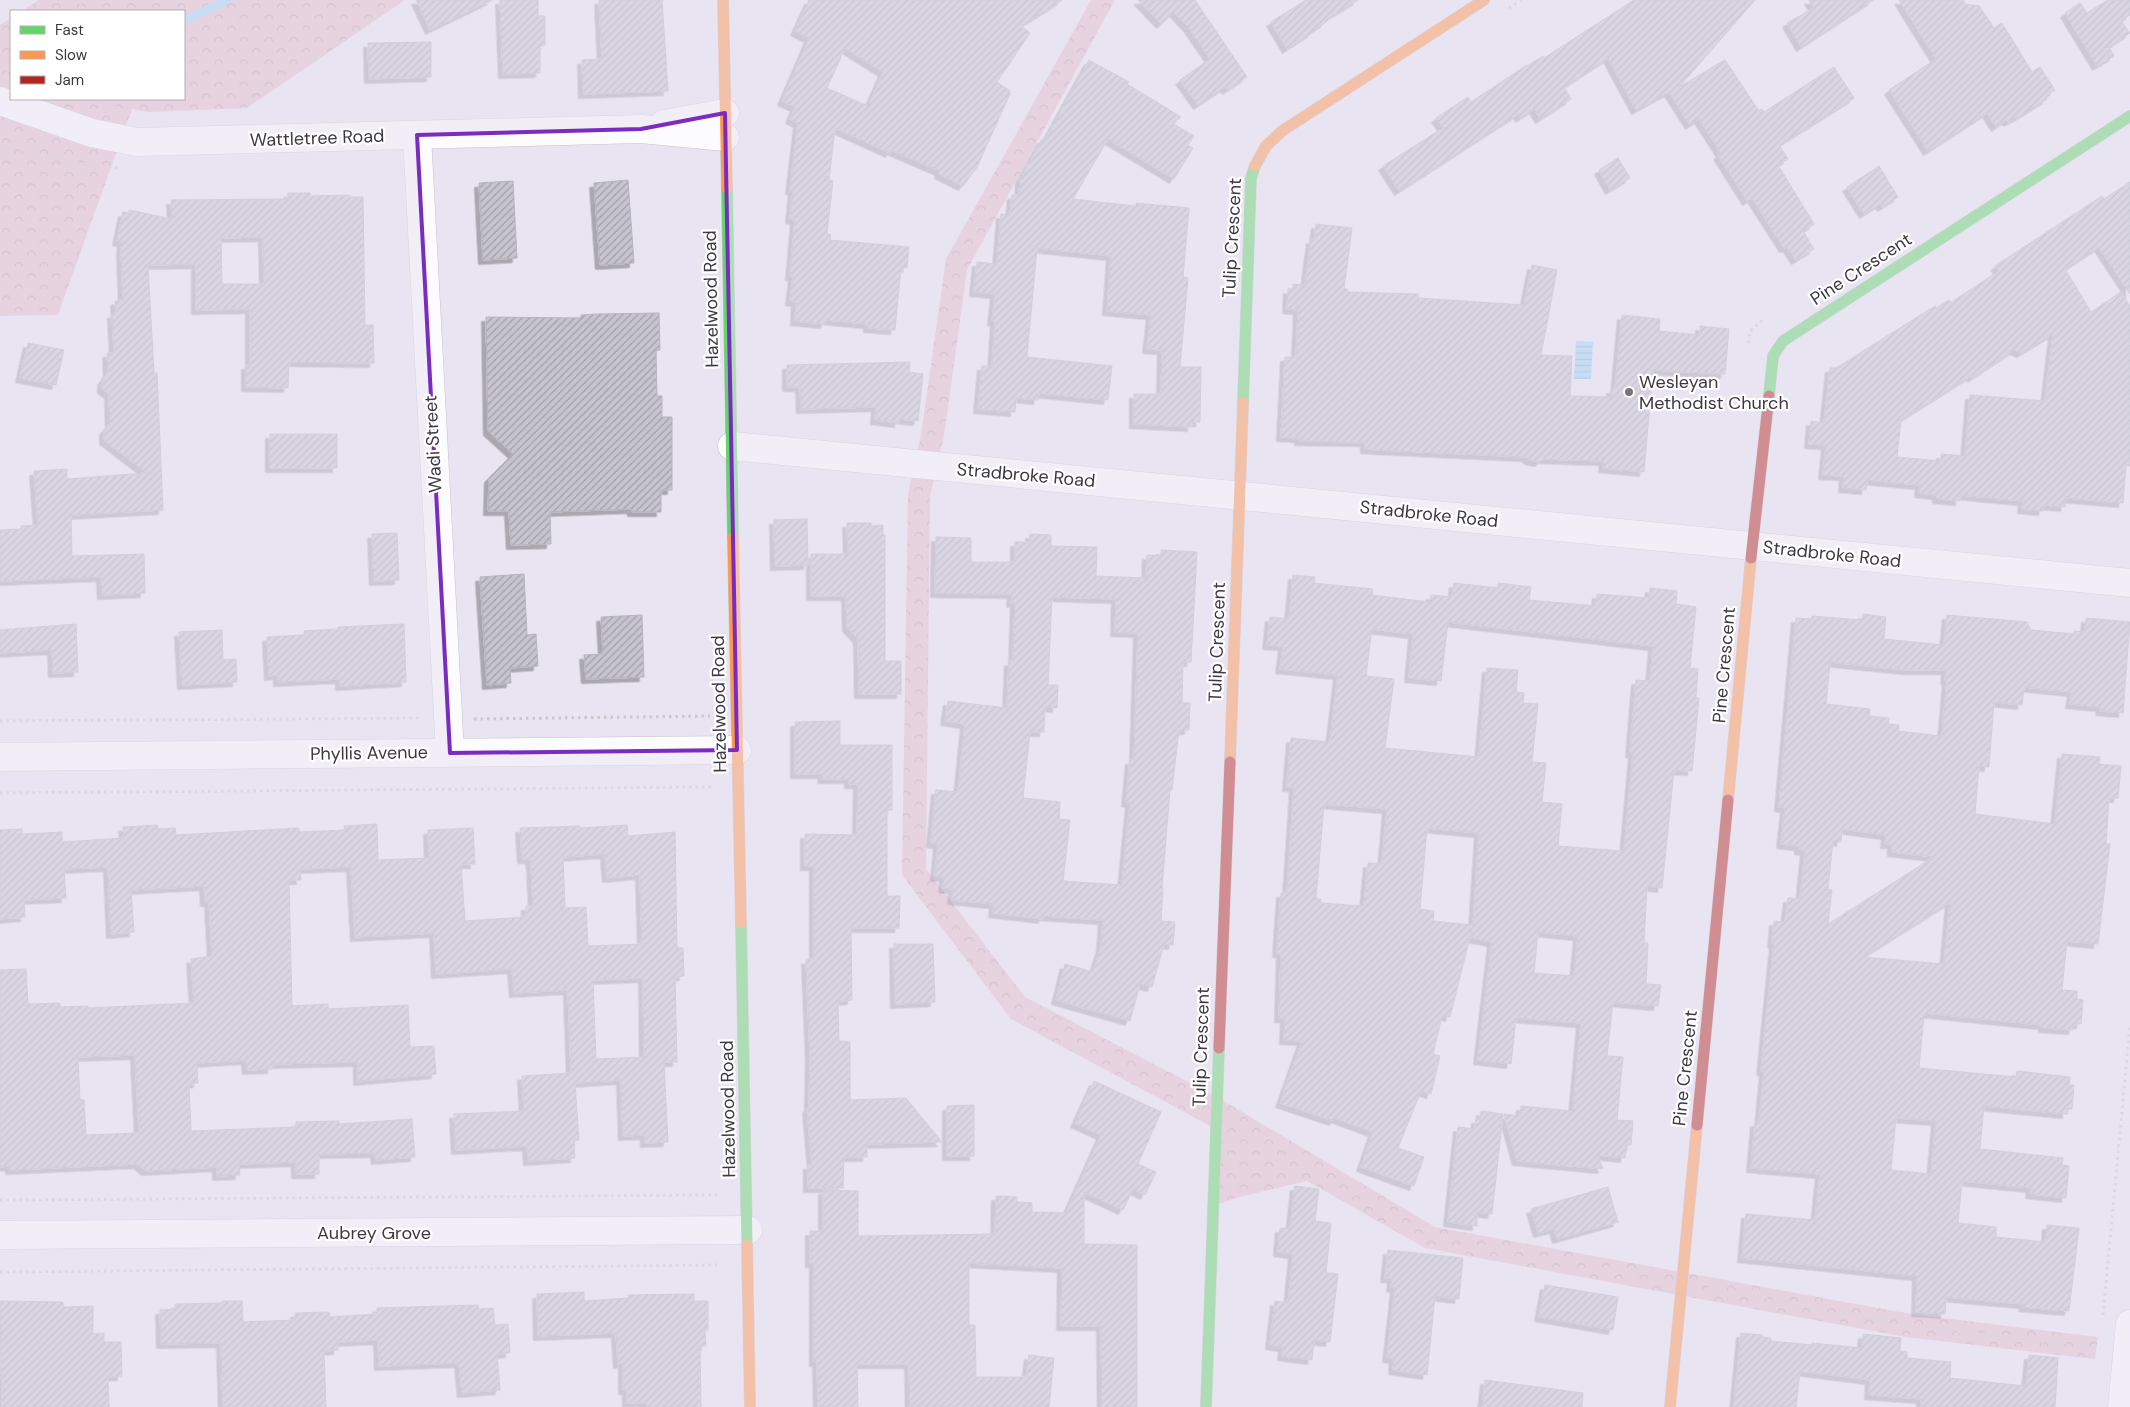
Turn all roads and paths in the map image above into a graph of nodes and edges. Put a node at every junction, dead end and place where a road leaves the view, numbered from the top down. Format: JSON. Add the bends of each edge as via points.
{"nodes":[{"id":1,"x":88,"y":0,"type":"edge"},
{"id":2,"x":723,"y":0,"type":"edge"},
{"id":3,"x":1484,"y":0,"type":"edge"},
{"id":4,"x":1521,"y":0,"type":"edge"},
{"id":5,"x":70,"y":10,"type":"edge"},
{"id":6,"x":1505,"y":10,"type":"dead end"},
{"id":7,"x":0,"y":102,"type":"edge"},
{"id":8,"x":2130,"y":116,"type":"edge"},
{"id":9,"x":725,"y":125,"type":"junction"},
{"id":10,"x":417,"y":135,"type":"junction"},
{"id":11,"x":732,"y":446,"type":"junction"},
{"id":12,"x":1239,"y":495,"type":"junction"},
{"id":13,"x":1753,"y":546,"type":"junction"},
{"id":14,"x":2129,"y":583,"type":"edge"},
{"id":15,"x":711,"y":716,"type":"dead end"},
{"id":16,"x":421,"y":718,"type":"dead end"},
{"id":17,"x":474,"y":718,"type":"dead end"},
{"id":18,"x":0,"y":721,"type":"edge"},
{"id":19,"x":738,"y":750,"type":"junction"},
{"id":20,"x":450,"y":753,"type":"junction"},
{"id":21,"x":0,"y":757,"type":"edge"},
{"id":22,"x":712,"y":787,"type":"dead end"},
{"id":23,"x":0,"y":793,"type":"edge"},
{"id":24,"x":2130,"y":1025,"type":"edge"},
{"id":25,"x":720,"y":1194,"type":"dead end"},
{"id":26,"x":0,"y":1200,"type":"edge"},
{"id":27,"x":748,"y":1230,"type":"junction"},
{"id":28,"x":0,"y":1235,"type":"edge"},
{"id":29,"x":721,"y":1266,"type":"dead end"},
{"id":30,"x":0,"y":1272,"type":"edge"},
{"id":31,"x":1708,"y":1288,"type":"dead end"},
{"id":32,"x":2103,"y":1316,"type":"dead end"},
{"id":33,"x":2130,"y":1324,"type":"edge"},
{"id":34,"x":2100,"y":1341,"type":"dead end"},
{"id":35,"x":2100,"y":1349,"type":"junction"},
{"id":36,"x":2099,"y":1358,"type":"dead end"},
{"id":37,"x":750,"y":1407,"type":"edge"},
{"id":38,"x":1206,"y":1407,"type":"edge"},
{"id":39,"x":1670,"y":1407,"type":"edge"},
{"id":40,"x":2122,"y":1407,"type":"edge"}],
"edges":[{"from":1,"to":5,"type":"path"},
{"from":2,"to":9,"type":"street","name":"Hazelwood Road"},
{"from":3,"to":12,"type":"street","name":"Tulip Crescent","via":[[1282,131],[1260,152],[1250,191]]},
{"from":4,"to":6,"type":"path"},
{"from":7,"to":10,"type":"street","name":"Wattletree Road","via":[[92,133],[137,142]]},
{"from":8,"to":13,"type":"street","name":"Pine Crescent","via":[[1783,342],[1771,365]]},
{"from":9,"to":10,"type":"street","name":"Wattletree Road"},
{"from":9,"to":11,"type":"street","name":"Hazelwood Road"},
{"from":10,"to":20,"type":"street","name":"Wadi Street"},
{"from":11,"to":12,"type":"street","name":"Stradbroke Road"},
{"from":11,"to":19,"type":"street","name":"Hazelwood Road"},
{"from":12,"to":13,"type":"street","name":"Stradbroke Road"},
{"from":12,"to":38,"type":"street","name":"Tulip Crescent"},
{"from":13,"to":14,"type":"street","name":"Stradbroke Road"},
{"from":13,"to":39,"type":"street","name":"Pine Crescent"},
{"from":15,"to":17,"type":"path"},
{"from":16,"to":18,"type":"path"},
{"from":19,"to":20,"type":"street","name":"Phyllis Avenue"},
{"from":19,"to":27,"type":"street","name":"Hazelwood Road"},
{"from":20,"to":21,"type":"street","name":"Phyllis Avenue"},
{"from":22,"to":23,"type":"path"},
{"from":24,"to":32,"type":"path"},
{"from":25,"to":26,"type":"path"},
{"from":27,"to":28,"type":"street","name":"Aubrey Grove"},
{"from":27,"to":37,"type":"street","name":"Hazelwood Road"},
{"from":29,"to":30,"type":"path"},
{"from":31,"to":35,"type":"path","via":[[1906,1325]]},
{"from":33,"to":40,"type":"street"},
{"from":34,"to":35,"type":"path"},
{"from":35,"to":36,"type":"path"}]}
